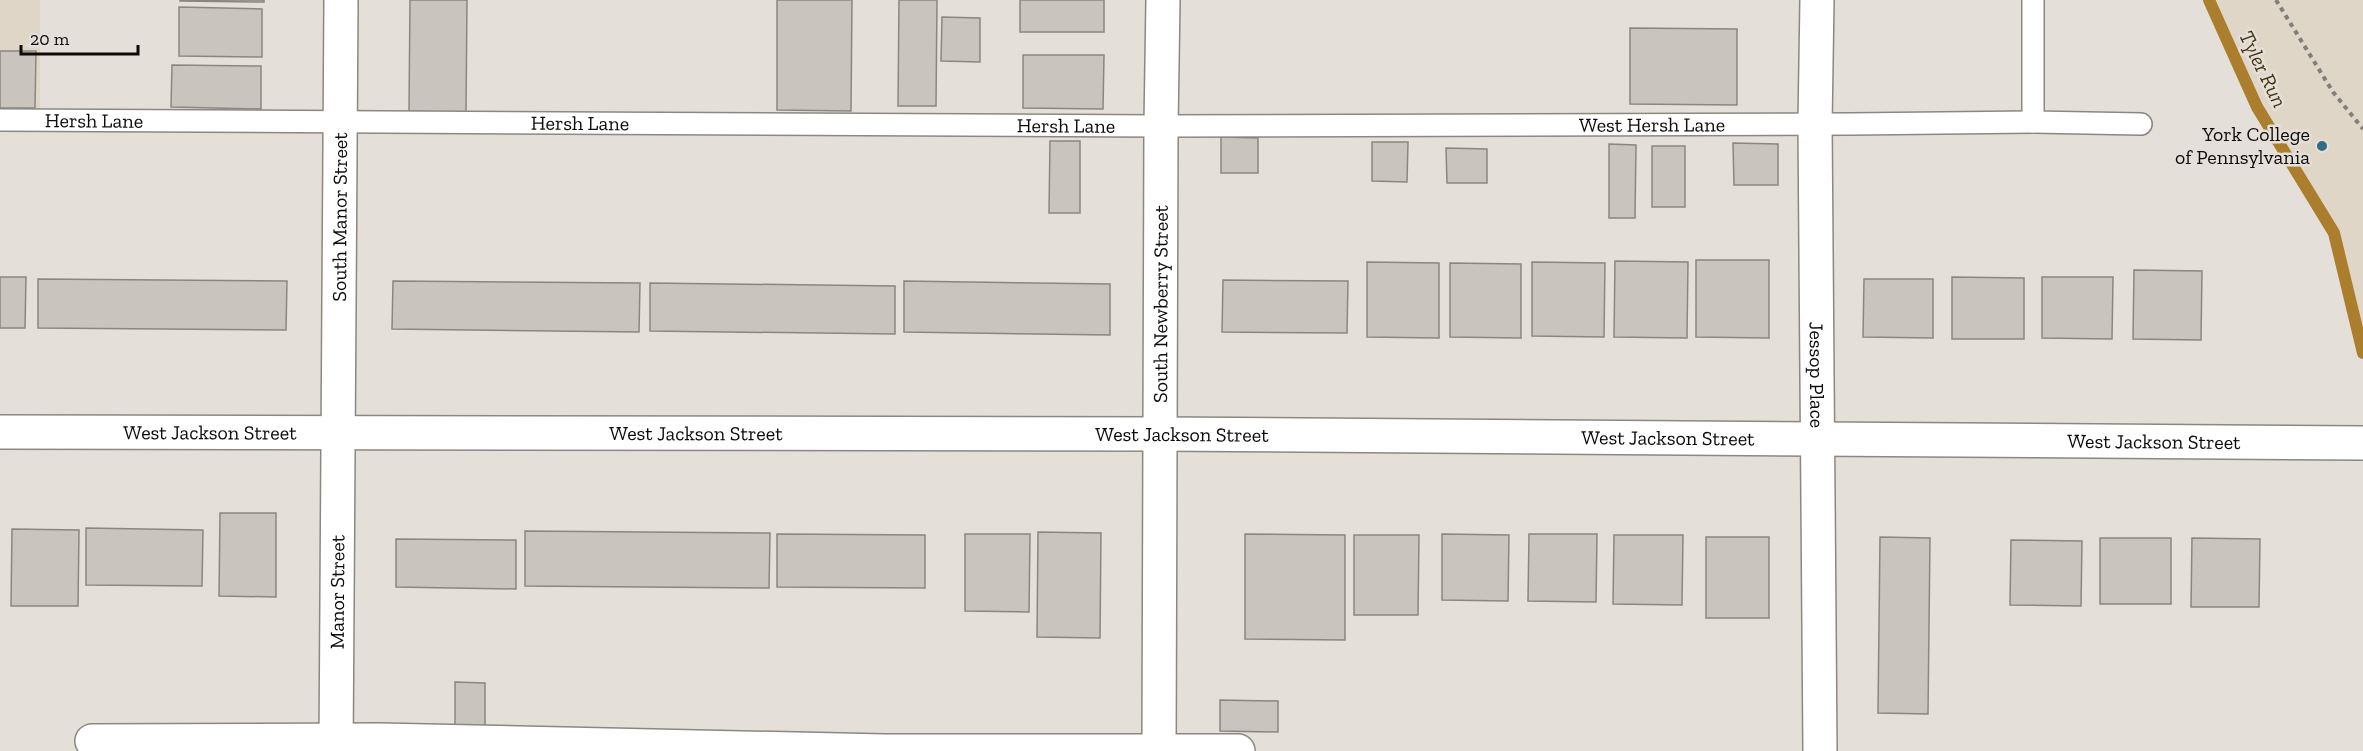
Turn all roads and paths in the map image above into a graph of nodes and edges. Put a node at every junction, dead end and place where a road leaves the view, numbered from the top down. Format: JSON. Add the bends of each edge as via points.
{"nodes":[{"id":1,"x":341,"y":0,"type":"edge"},
{"id":2,"x":1163,"y":0,"type":"edge"},
{"id":3,"x":1816,"y":0,"type":"edge"},
{"id":4,"x":2033,"y":0,"type":"edge"},
{"id":5,"x":2276,"y":0,"type":"edge"},
{"id":6,"x":0,"y":120,"type":"edge"},
{"id":7,"x":341,"y":122,"type":"junction"},
{"id":8,"x":2032,"y":122,"type":"junction"},
{"id":9,"x":1815,"y":124,"type":"junction"},
{"id":10,"x":2141,"y":124,"type":"dead end"},
{"id":11,"x":1161,"y":126,"type":"junction"},
{"id":12,"x":2363,"y":129,"type":"edge"},
{"id":13,"x":0,"y":432,"type":"edge"},
{"id":14,"x":340,"y":433,"type":"junction"},
{"id":15,"x":1159,"y":434,"type":"junction"},
{"id":16,"x":1817,"y":439,"type":"junction"},
{"id":17,"x":2353,"y":443,"type":"edge"},
{"id":18,"x":337,"y":745,"type":"edge"},
{"id":19,"x":91,"y":746,"type":"edge"},
{"id":20,"x":627,"y":749,"type":"edge"},
{"id":21,"x":884,"y":751,"type":"edge"},
{"id":22,"x":1159,"y":751,"type":"edge"},
{"id":23,"x":1238,"y":751,"type":"edge"},
{"id":24,"x":1820,"y":751,"type":"edge"}],
"edges":[{"from":1,"to":7,"type":"street","name":"South Manor Street"},
{"from":2,"to":11,"type":"street","name":"South Newberry Street"},
{"from":3,"to":9,"type":"street","name":"Jessop Place"},
{"from":4,"to":8,"type":"lane"},
{"from":5,"to":12,"type":"path","via":[[2333,92]]},
{"from":6,"to":7,"type":"lane","name":"Hersh Lane"},
{"from":7,"to":11,"type":"lane","name":"Hersh Lane"},
{"from":7,"to":14,"type":"street","name":"South Manor Street"},
{"from":8,"to":9,"type":"lane","name":"West Hersh Lane"},
{"from":8,"to":10,"type":"lane","name":"West Hersh Lane"},
{"from":9,"to":11,"type":"lane","name":"West Hersh Lane"},
{"from":9,"to":16,"type":"street","name":"Jessop Place"},
{"from":11,"to":15,"type":"street","name":"South Newberry Street"},
{"from":13,"to":14,"type":"street","name":"West Jackson Street"},
{"from":14,"to":15,"type":"street","name":"West Jackson Street"},
{"from":14,"to":18,"type":"street","name":"Manor Street"},
{"from":15,"to":16,"type":"street","name":"West Jackson Street"},
{"from":15,"to":22,"type":"street","name":"South Newberry Street"},
{"from":16,"to":17,"type":"street","name":"West Jackson Street"},
{"from":16,"to":24,"type":"street","name":"Jessop Place"},
{"from":18,"to":19,"type":"street"},
{"from":18,"to":20,"type":"street"},
{"from":20,"to":21,"type":"street"},
{"from":21,"to":22,"type":"street"},
{"from":22,"to":23,"type":"street"}]}
